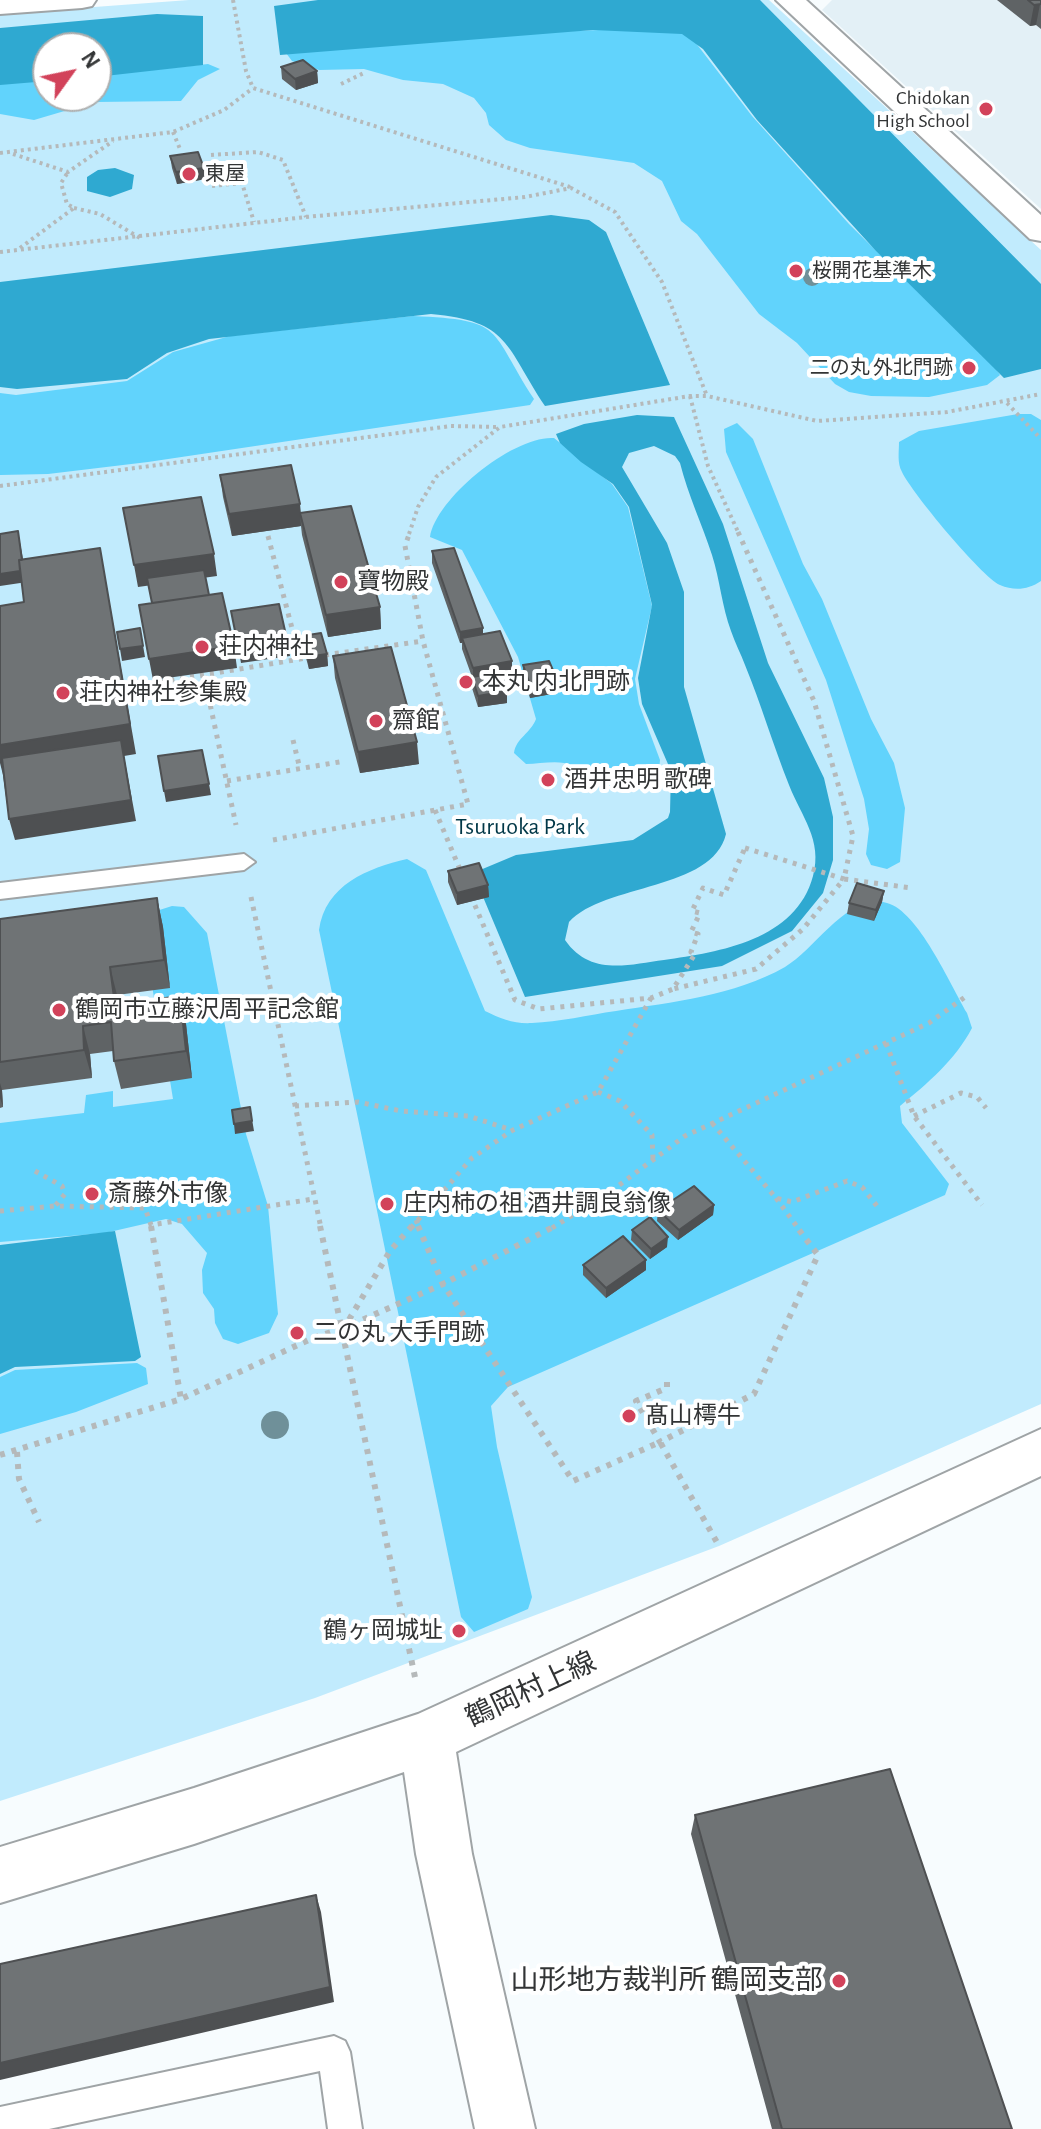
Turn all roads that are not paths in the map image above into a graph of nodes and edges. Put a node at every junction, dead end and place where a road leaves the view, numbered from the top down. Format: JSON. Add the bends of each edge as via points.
{"nodes":[{"id":1,"x":82,"y":0,"type":"edge"},
{"id":2,"x":53,"y":1,"type":"edge"},
{"id":3,"x":799,"y":2,"type":"edge"},
{"id":4,"x":0,"y":6,"type":"edge"},
{"id":5,"x":1041,"y":232,"type":"edge"},
{"id":6,"x":244,"y":862,"type":"dead end"},
{"id":7,"x":0,"y":891,"type":"edge"},
{"id":8,"x":1041,"y":1452,"type":"edge"},
{"id":9,"x":426,"y":1738,"type":"junction"},
{"id":10,"x":0,"y":1875,"type":"edge"},
{"id":11,"x":0,"y":2123,"type":"edge"},
{"id":12,"x":345,"y":2129,"type":"edge"},
{"id":13,"x":505,"y":2129,"type":"edge"}],
"edges":[{"from":1,"to":2,"type":"street"},
{"from":2,"to":4,"type":"street"},
{"from":3,"to":5,"type":"street"},
{"from":6,"to":7,"type":"lane"},
{"from":8,"to":9,"type":"street","name":"鶴岡村上線"},
{"from":9,"to":10,"type":"street","name":"鶴岡村上線"},
{"from":9,"to":13,"type":"street","via":[[444,1854]]},
{"from":11,"to":12,"type":"lane","via":[[334,2052]]}]}
